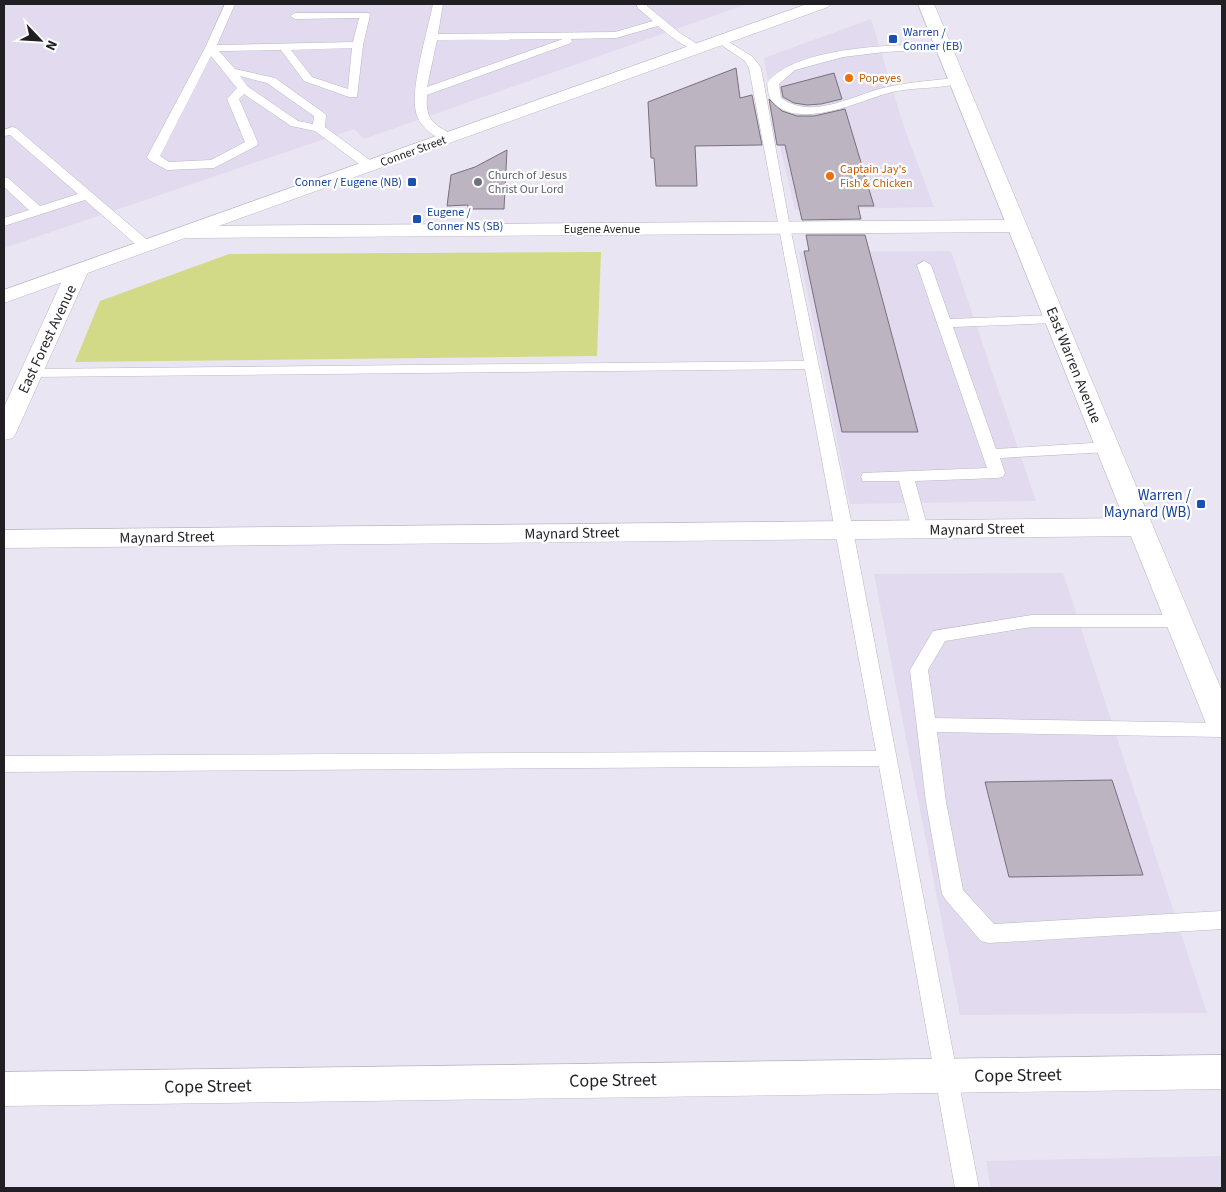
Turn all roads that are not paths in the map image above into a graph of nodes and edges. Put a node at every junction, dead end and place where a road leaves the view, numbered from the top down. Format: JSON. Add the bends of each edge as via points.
{"nodes":[{"id":1,"x":230,"y":4,"type":"edge"},
{"id":2,"x":438,"y":4,"type":"edge"},
{"id":3,"x":642,"y":4,"type":"edge"},
{"id":4,"x":822,"y":4,"type":"edge"},
{"id":5,"x":926,"y":4,"type":"edge"},
{"id":6,"x":295,"y":16,"type":"dead end"},
{"id":7,"x":660,"y":22,"type":"junction"},
{"id":8,"x":581,"y":35,"type":"junction"},
{"id":9,"x":432,"y":37,"type":"junction"},
{"id":10,"x":722,"y":40,"type":"junction"},
{"id":11,"x":358,"y":45,"type":"junction"},
{"id":12,"x":284,"y":47,"type":"junction"},
{"id":13,"x":944,"y":47,"type":"junction"},
{"id":14,"x":210,"y":48,"type":"junction"},
{"id":15,"x":698,"y":48,"type":"junction"},
{"id":16,"x":231,"y":71,"type":"junction"},
{"id":17,"x":957,"y":81,"type":"junction"},
{"id":18,"x":243,"y":88,"type":"junction"},
{"id":19,"x":420,"y":93,"type":"junction"},
{"id":20,"x":319,"y":128,"type":"junction"},
{"id":21,"x":4,"y":134,"type":"edge"},
{"id":22,"x":449,"y":138,"type":"junction"},
{"id":23,"x":370,"y":166,"type":"junction"},
{"id":24,"x":4,"y":181,"type":"edge"},
{"id":25,"x":20,"y":195,"type":"junction"},
{"id":26,"x":87,"y":195,"type":"junction"},
{"id":27,"x":4,"y":200,"type":"edge"},
{"id":28,"x":38,"y":211,"type":"junction"},
{"id":29,"x":4,"y":222,"type":"edge"},
{"id":30,"x":1016,"y":226,"type":"junction"},
{"id":31,"x":784,"y":227,"type":"junction"},
{"id":32,"x":188,"y":232,"type":"junction"},
{"id":33,"x":147,"y":246,"type":"junction"},
{"id":34,"x":924,"y":265,"type":"dead end"},
{"id":35,"x":77,"y":272,"type":"junction"},
{"id":36,"x":4,"y":297,"type":"edge"},
{"id":37,"x":1055,"y":319,"type":"junction"},
{"id":38,"x":944,"y":323,"type":"junction"},
{"id":39,"x":812,"y":365,"type":"junction"},
{"id":40,"x":31,"y":373,"type":"junction"},
{"id":41,"x":4,"y":433,"type":"edge"},
{"id":42,"x":1108,"y":447,"type":"junction"},
{"id":43,"x":990,"y":454,"type":"junction"},
{"id":44,"x":906,"y":476,"type":"junction"},
{"id":45,"x":870,"y":477,"type":"dead end"},
{"id":46,"x":1140,"y":527,"type":"junction"},
{"id":47,"x":920,"y":529,"type":"junction"},
{"id":48,"x":845,"y":530,"type":"junction"},
{"id":49,"x":4,"y":539,"type":"edge"},
{"id":50,"x":1179,"y":621,"type":"junction"},
{"id":51,"x":927,"y":725,"type":"junction"},
{"id":52,"x":1222,"y":728,"type":"edge"},
{"id":53,"x":888,"y":758,"type":"junction"},
{"id":54,"x":4,"y":764,"type":"edge"},
{"id":55,"x":1222,"y":920,"type":"edge"},
{"id":56,"x":1222,"y":1072,"type":"edge"},
{"id":57,"x":946,"y":1076,"type":"junction"},
{"id":58,"x":4,"y":1089,"type":"edge"},
{"id":59,"x":967,"y":1188,"type":"edge"}],
"edges":[{"from":1,"to":14,"type":"lane"},
{"from":2,"to":9,"type":"lane"},
{"from":3,"to":7,"type":"lane"},
{"from":4,"to":10,"type":"street","name":"Conner Street"},
{"from":5,"to":13,"type":"street","name":"East Warren Avenue"},
{"from":6,"to":11,"type":"lane","via":[[365,16]]},
{"from":7,"to":8,"type":"lane","via":[[616,35]]},
{"from":7,"to":15,"type":"lane"},
{"from":8,"to":9,"type":"lane"},
{"from":8,"to":19,"type":"lane"},
{"from":9,"to":19,"type":"lane"},
{"from":10,"to":15,"type":"street","name":"Conner Street"},
{"from":10,"to":31,"type":"lane","via":[[749,59],[755,68]]},
{"from":11,"to":12,"type":"lane"},
{"from":11,"to":12,"type":"lane","via":[[353,95],[308,79]]},
{"from":12,"to":14,"type":"lane"},
{"from":13,"to":17,"type":"street","name":"East Warren Avenue"},
{"from":13,"to":17,"type":"lane","via":[[842,54],[790,68],[773,83],[776,99],[788,108],[810,111],[892,88]]},
{"from":14,"to":16,"type":"lane"},
{"from":14,"to":18,"type":"lane","via":[[153,157],[167,166],[214,164],[252,143],[233,99]]},
{"from":15,"to":22,"type":"street","name":"Conner Street"},
{"from":16,"to":18,"type":"lane"},
{"from":16,"to":20,"type":"lane","via":[[271,80],[320,115]]},
{"from":17,"to":30,"type":"street","name":"East Warren Avenue"},
{"from":18,"to":20,"type":"lane","via":[[295,124]]},
{"from":19,"to":22,"type":"lane","via":[[422,118]]},
{"from":20,"to":23,"type":"lane"},
{"from":21,"to":26,"type":"lane","via":[[12,131]]},
{"from":22,"to":23,"type":"street","name":"Conner Street"},
{"from":23,"to":32,"type":"street","name":"Conner Street"},
{"from":24,"to":25,"type":"lane"},
{"from":25,"to":27,"type":"lane"},
{"from":25,"to":28,"type":"lane"},
{"from":26,"to":28,"type":"lane"},
{"from":26,"to":33,"type":"lane"},
{"from":28,"to":29,"type":"lane"},
{"from":30,"to":31,"type":"street","name":"Eugene Avenue"},
{"from":30,"to":37,"type":"street","name":"East Warren Avenue"},
{"from":31,"to":32,"type":"street","name":"Eugene Avenue"},
{"from":31,"to":39,"type":"lane"},
{"from":32,"to":33,"type":"street","name":"Conner Street"},
{"from":33,"to":35,"type":"street","name":"Conner Street"},
{"from":34,"to":38,"type":"lane"},
{"from":35,"to":36,"type":"street","name":"Conner Street"},
{"from":35,"to":40,"type":"street","name":"East Forest Avenue"},
{"from":37,"to":38,"type":"lane"},
{"from":37,"to":42,"type":"street","name":"East Warren Avenue"},
{"from":38,"to":43,"type":"lane"},
{"from":39,"to":40,"type":"lane"},
{"from":39,"to":48,"type":"lane"},
{"from":40,"to":41,"type":"street","name":"East Forest Avenue"},
{"from":42,"to":43,"type":"lane"},
{"from":42,"to":46,"type":"street","name":"East Warren Avenue"},
{"from":43,"to":44,"type":"lane","via":[[997,473]]},
{"from":44,"to":45,"type":"lane"},
{"from":44,"to":47,"type":"lane"},
{"from":46,"to":47,"type":"street","name":"Maynard Street"},
{"from":46,"to":50,"type":"street","name":"East Warren Avenue"},
{"from":47,"to":48,"type":"street","name":"Maynard Street"},
{"from":48,"to":49,"type":"street","name":"Maynard Street"},
{"from":48,"to":53,"type":"lane"},
{"from":50,"to":51,"type":"lane","via":[[1032,621],[939,636],[919,670]]},
{"from":50,"to":52,"type":"street","name":"East Warren Avenue"},
{"from":51,"to":52,"type":"lane"},
{"from":51,"to":55,"type":"lane","via":[[936,802],[953,894],[989,934]]},
{"from":53,"to":54,"type":"lane"},
{"from":53,"to":57,"type":"lane"},
{"from":56,"to":57,"type":"street","name":"Cope Street"},
{"from":57,"to":58,"type":"street","name":"Cope Street"},
{"from":57,"to":59,"type":"lane"}]}
